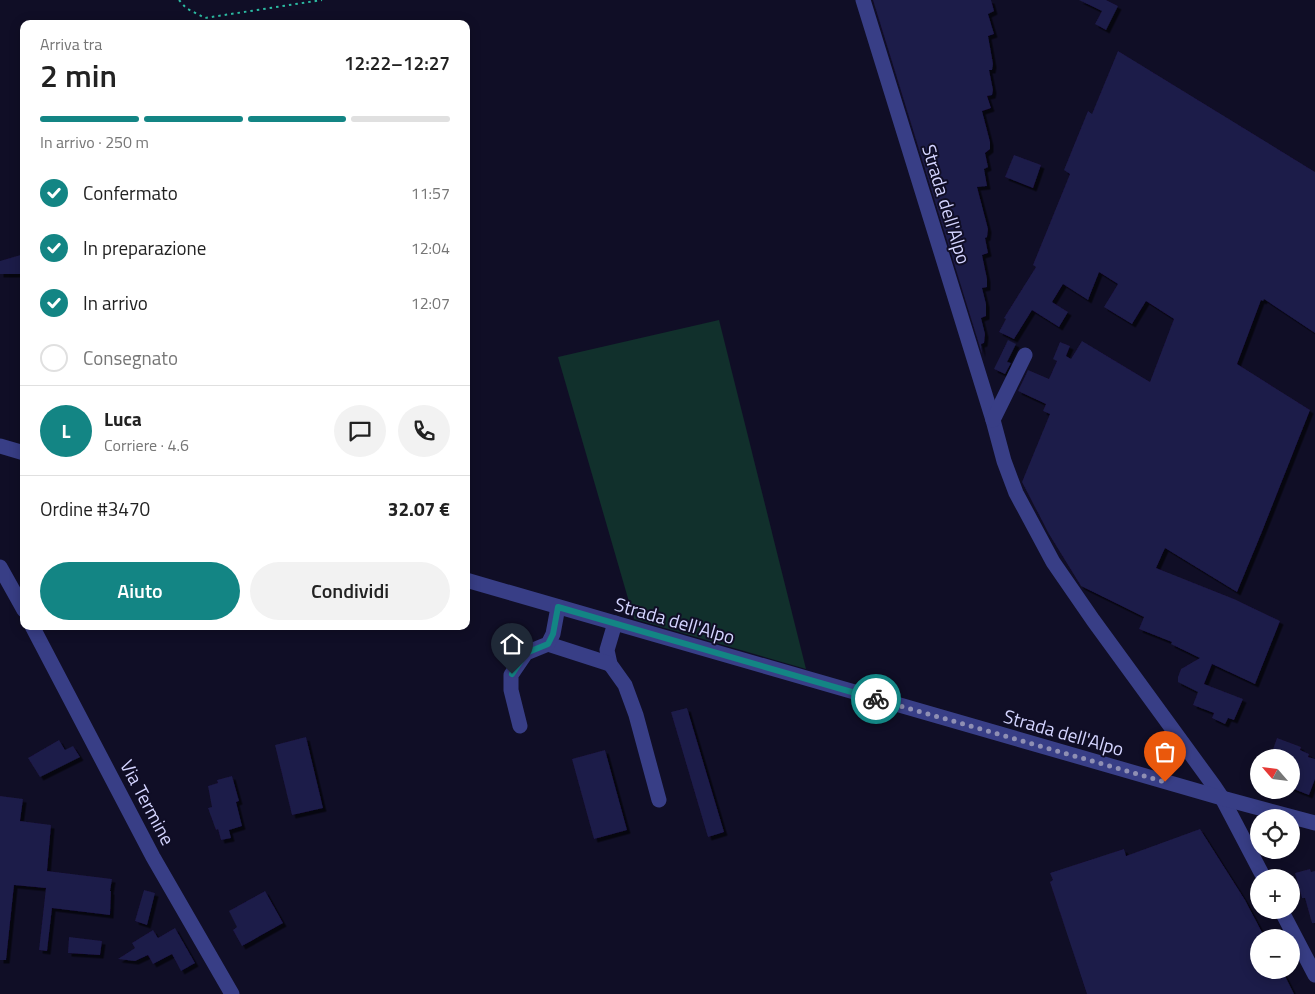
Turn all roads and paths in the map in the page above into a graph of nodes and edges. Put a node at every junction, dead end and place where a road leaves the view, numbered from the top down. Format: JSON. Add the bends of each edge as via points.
{"nodes":[{"id":1,"x":180,"y":0,"type":"edge"},
{"id":2,"x":322,"y":0,"type":"edge"},
{"id":3,"x":863,"y":0,"type":"edge"},
{"id":4,"x":1025,"y":355,"type":"dead end"},
{"id":5,"x":993,"y":420,"type":"junction"},
{"id":6,"x":0,"y":446,"type":"edge"},
{"id":7,"x":20,"y":452,"type":"edge"},
{"id":8,"x":0,"y":567,"type":"edge"},
{"id":9,"x":470,"y":581,"type":"edge"},
{"id":10,"x":20,"y":603,"type":"edge"},
{"id":11,"x":558,"y":607,"type":"junction"},
{"id":12,"x":615,"y":624,"type":"junction"},
{"id":13,"x":34,"y":630,"type":"edge"},
{"id":14,"x":548,"y":644,"type":"junction"},
{"id":15,"x":610,"y":664,"type":"junction"},
{"id":16,"x":520,"y":726,"type":"dead end"},
{"id":17,"x":1222,"y":798,"type":"junction"},
{"id":18,"x":660,"y":800,"type":"dead end"},
{"id":19,"x":1315,"y":823,"type":"edge"},
{"id":20,"x":1259,"y":869,"type":"edge"},
{"id":21,"x":1286,"y":919,"type":"edge"},
{"id":22,"x":1315,"y":976,"type":"edge"},
{"id":23,"x":232,"y":994,"type":"edge"}],
"edges":[{"from":1,"to":2,"type":"path","via":[[186,8],[205,18]]},
{"from":3,"to":5,"type":"street","name":"Strada dell'Alpo"},
{"from":4,"to":5,"type":"street"},
{"from":5,"to":17,"type":"street","name":"Strada dell'Alpo","via":[[1016,493],[1053,562]]},
{"from":6,"to":7,"type":"street"},
{"from":8,"to":10,"type":"street"},
{"from":9,"to":11,"type":"street","name":"Strada dell'Alpo"},
{"from":11,"to":12,"type":"street","name":"Strada dell'Alpo"},
{"from":11,"to":14,"type":"street"},
{"from":12,"to":15,"type":"street","via":[[607,650]]},
{"from":12,"to":17,"type":"street","name":"Strada dell'Alpo"},
{"from":13,"to":23,"type":"street","name":"Via Termine","via":[[153,857]]},
{"from":14,"to":15,"type":"street"},
{"from":14,"to":16,"type":"street","via":[[526,653],[512,674],[511,690]]},
{"from":15,"to":18,"type":"street","via":[[625,685]]},
{"from":17,"to":19,"type":"street"},
{"from":17,"to":20,"type":"street"},
{"from":21,"to":22,"type":"street"}]}
